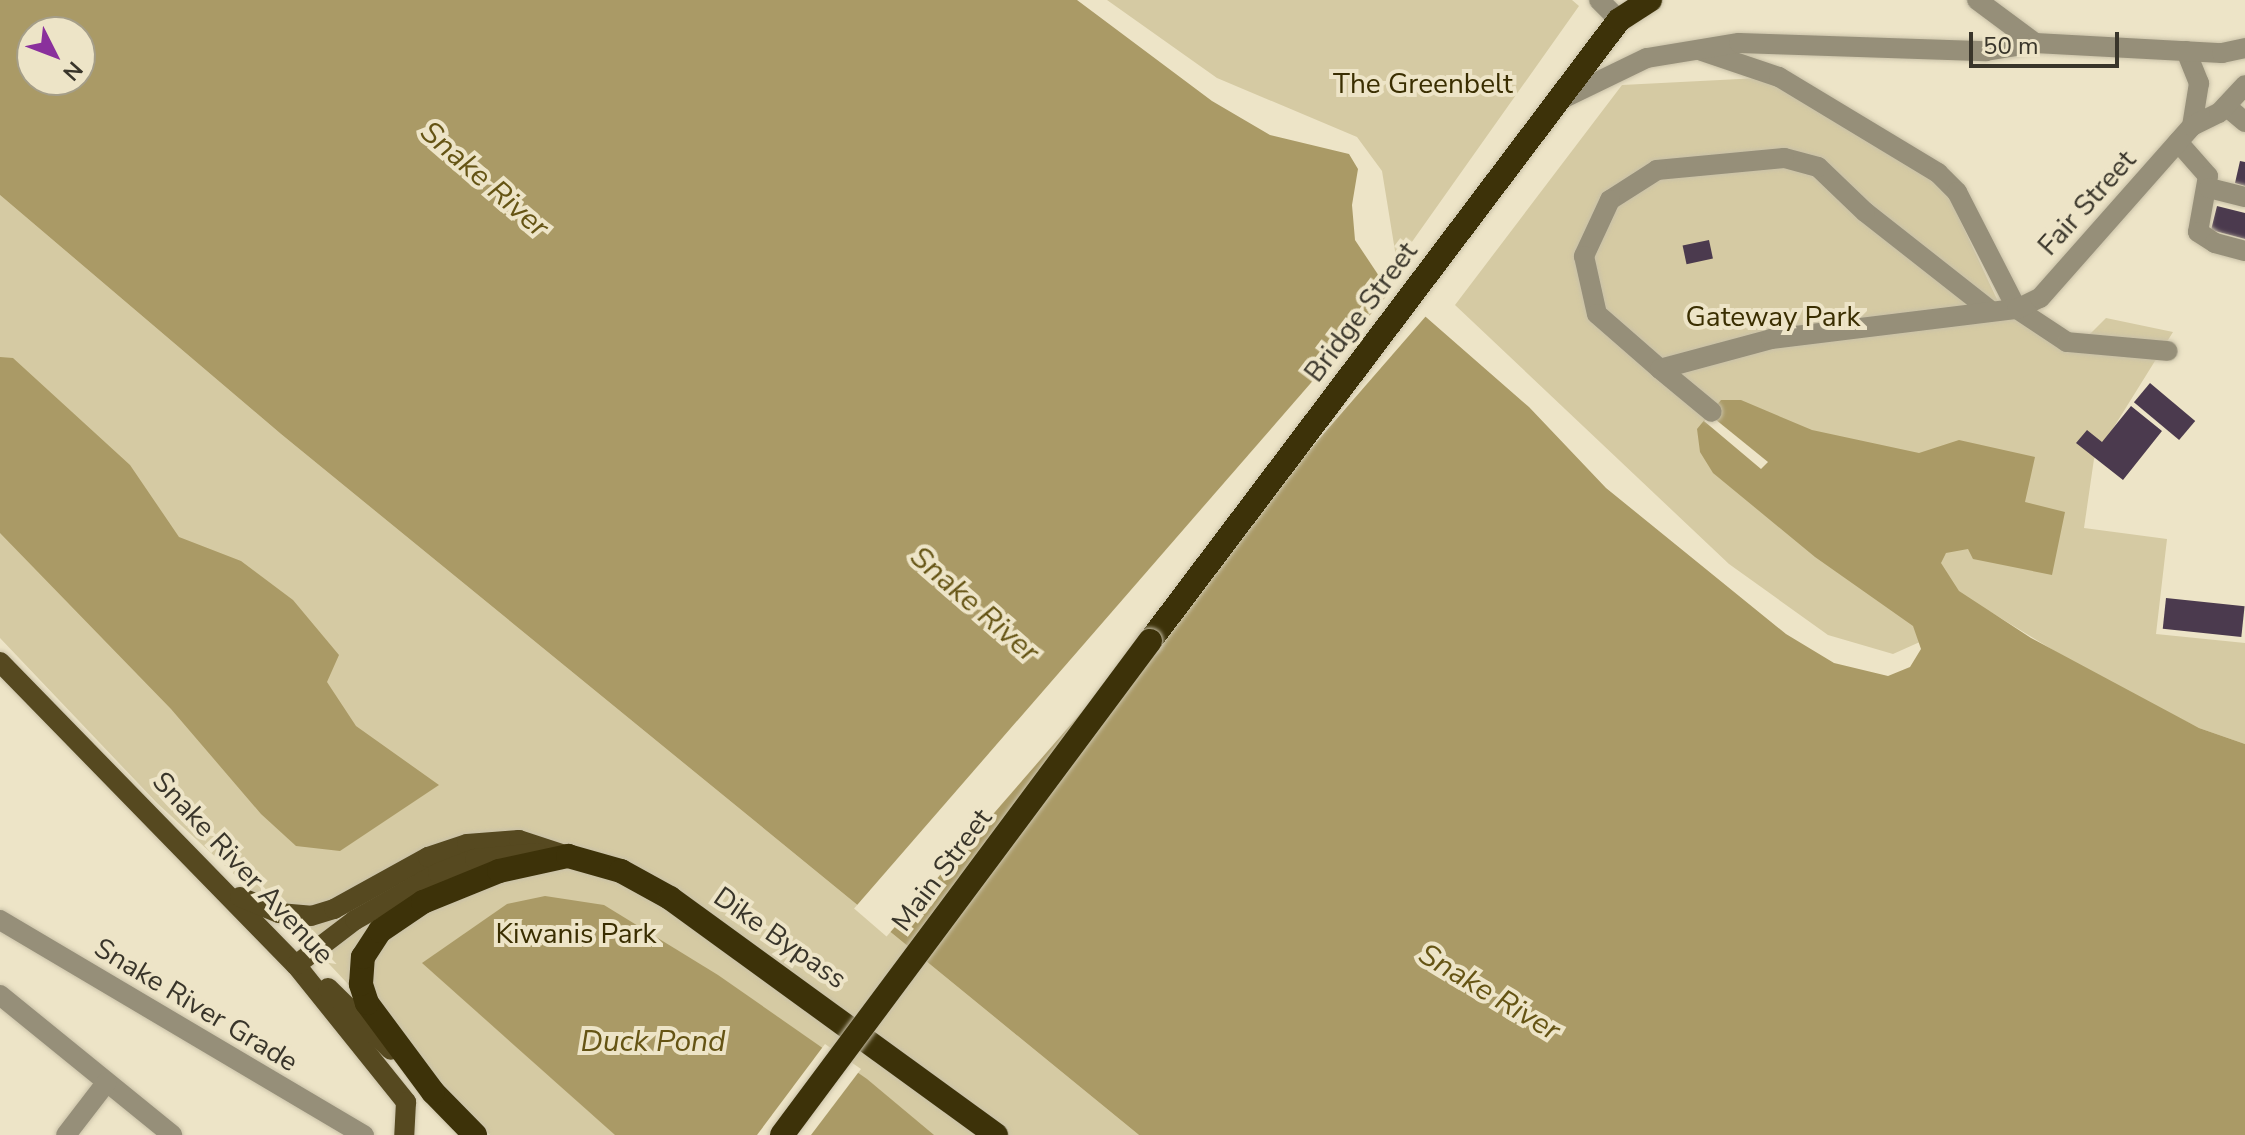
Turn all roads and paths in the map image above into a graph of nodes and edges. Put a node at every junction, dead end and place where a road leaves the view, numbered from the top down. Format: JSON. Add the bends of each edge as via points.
{"nodes":[{"id":1,"x":1599,"y":0,"type":"edge"},
{"id":2,"x":1650,"y":0,"type":"edge"},
{"id":3,"x":1977,"y":0,"type":"edge"},
{"id":4,"x":1621,"y":10,"type":"edge"},
{"id":5,"x":2035,"y":43,"type":"junction"},
{"id":6,"x":2245,"y":48,"type":"edge"},
{"id":7,"x":1694,"y":49,"type":"junction"},
{"id":8,"x":2186,"y":51,"type":"junction"},
{"id":9,"x":2245,"y":85,"type":"edge"},
{"id":10,"x":1558,"y":100,"type":"junction"},
{"id":11,"x":2226,"y":106,"type":"junction"},
{"id":12,"x":2245,"y":122,"type":"edge"},
{"id":13,"x":2185,"y":134,"type":"junction"},
{"id":14,"x":2209,"y":188,"type":"junction"},
{"id":15,"x":2245,"y":197,"type":"edge"},
{"id":16,"x":2245,"y":251,"type":"edge"},
{"id":17,"x":2017,"y":309,"type":"junction"},
{"id":18,"x":1991,"y":311,"type":"junction"},
{"id":19,"x":2168,"y":351,"type":"dead end"},
{"id":20,"x":1660,"y":369,"type":"junction"},
{"id":21,"x":1712,"y":412,"type":"dead end"},
{"id":22,"x":1150,"y":641,"type":"joint"},
{"id":23,"x":0,"y":662,"type":"edge"},
{"id":24,"x":568,"y":856,"type":"junction"},
{"id":25,"x":215,"y":877,"type":"junction"},
{"id":26,"x":0,"y":920,"type":"edge"},
{"id":27,"x":296,"y":965,"type":"junction"},
{"id":28,"x":0,"y":995,"type":"edge"},
{"id":29,"x":106,"y":1083,"type":"junction"},
{"id":30,"x":433,"y":1092,"type":"junction"},
{"id":31,"x":942,"y":1097,"type":"junction"},
{"id":32,"x":66,"y":1135,"type":"edge"},
{"id":33,"x":172,"y":1135,"type":"edge"},
{"id":34,"x":364,"y":1135,"type":"edge"},
{"id":35,"x":404,"y":1135,"type":"edge"},
{"id":36,"x":475,"y":1135,"type":"edge"},
{"id":37,"x":782,"y":1135,"type":"edge"},
{"id":38,"x":980,"y":1135,"type":"edge"},
{"id":39,"x":996,"y":1135,"type":"edge"}],
"edges":[{"from":1,"to":4,"type":"street"},
{"from":2,"to":4,"type":"highway","name":"Bridge Street"},
{"from":3,"to":5,"type":"street"},
{"from":4,"to":10,"type":"highway","name":"Bridge Street"},
{"from":5,"to":7,"type":"street","via":[[1986,51],[1739,43]]},
{"from":5,"to":8,"type":"street"},
{"from":6,"to":8,"type":"street"},
{"from":7,"to":10,"type":"street","via":[[1647,58]]},
{"from":7,"to":17,"type":"street","via":[[1779,77],[1938,173],[1957,192]]},
{"from":8,"to":13,"type":"street","via":[[2199,83]]},
{"from":9,"to":11,"type":"street","name":"Fair Street"},
{"from":10,"to":22,"type":"highway","name":"Bridge Street"},
{"from":11,"to":12,"type":"street"},
{"from":11,"to":13,"type":"street","name":"Fair Street"},
{"from":13,"to":14,"type":"street"},
{"from":13,"to":17,"type":"street","name":"Fair Street","via":[[2040,298]]},
{"from":14,"to":15,"type":"street"},
{"from":14,"to":16,"type":"street","via":[[2198,212],[2198,232]]},
{"from":17,"to":18,"type":"street"},
{"from":17,"to":19,"type":"street","via":[[2074,345]]},
{"from":18,"to":20,"type":"street","via":[[1771,339]]},
{"from":18,"to":20,"type":"street","via":[[1865,212],[1818,167],[1784,158],[1657,170],[1610,200],[1584,256],[1597,314]]},
{"from":20,"to":21,"type":"street"},
{"from":22,"to":37,"type":"highway","name":"Main Street","bridge":true},
{"from":23,"to":25,"type":"main road","name":"Snake River Avenue"},
{"from":24,"to":25,"type":"main road","via":[[519,840],[467,844],[428,857],[334,909],[311,916],[268,910]]},
{"from":24,"to":27,"type":"main road","via":[[518,853],[456,865],[355,920]]},
{"from":24,"to":30,"type":"highway","via":[[499,871],[445,891],[402,915],[370,943],[361,966],[363,993]]},
{"from":24,"to":31,"type":"highway","name":"Dike Bypass","via":[[621,871],[670,898],[818,1001]]},
{"from":25,"to":27,"type":"main road","name":"Snake River Avenue"},
{"from":26,"to":34,"type":"street","name":"Snake River Grade"},
{"from":27,"to":30,"type":"main road","via":[[337,995]]},
{"from":27,"to":35,"type":"main road","name":"Snake River Avenue","via":[[406,1102]]},
{"from":28,"to":29,"type":"street"},
{"from":29,"to":32,"type":"street"},
{"from":29,"to":33,"type":"street"},
{"from":30,"to":36,"type":"highway"},
{"from":31,"to":38,"type":"highway","name":"Dike Bypass"},
{"from":31,"to":39,"type":"highway","name":"Dike Bypass"}]}
